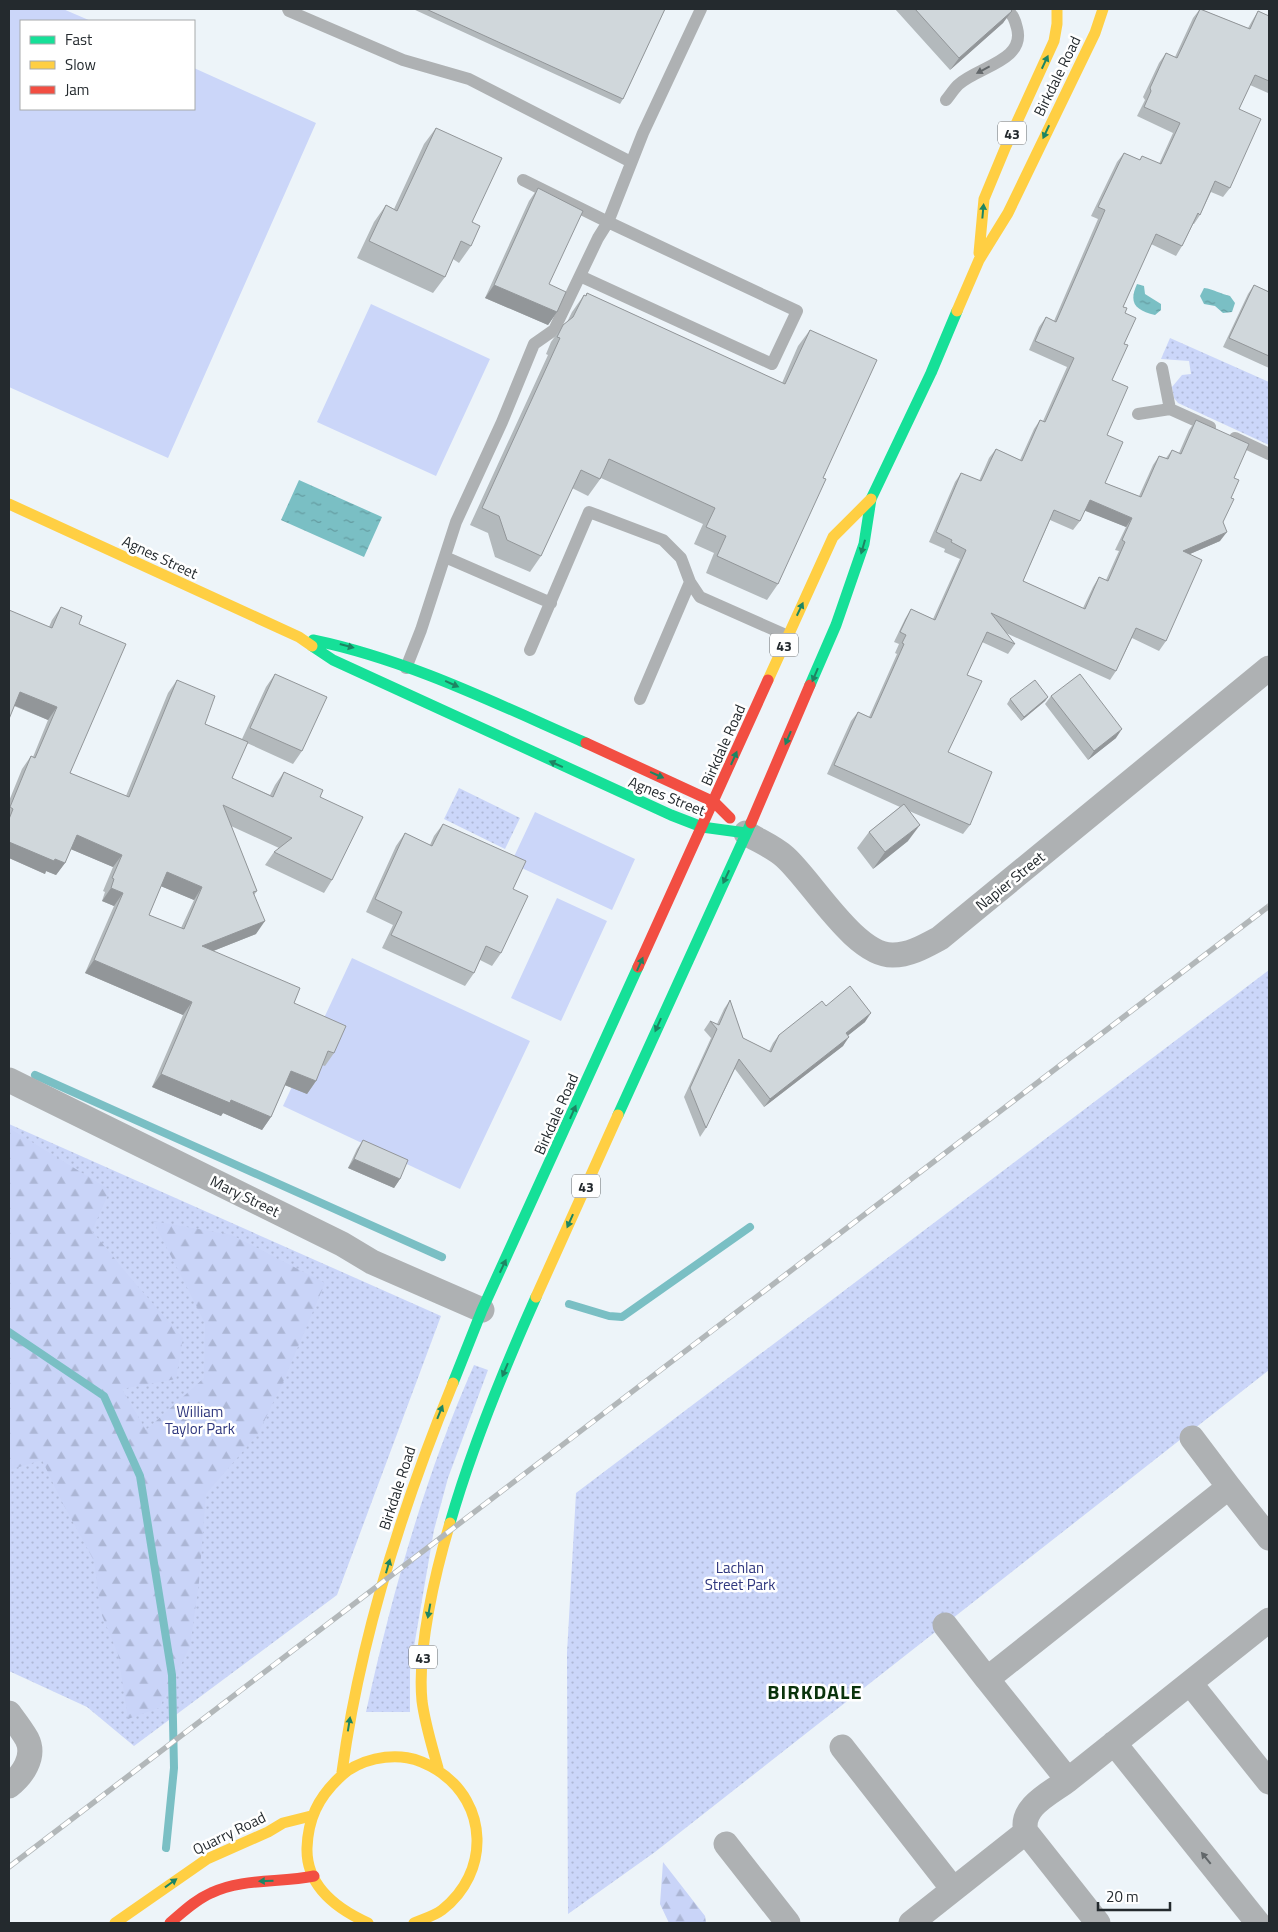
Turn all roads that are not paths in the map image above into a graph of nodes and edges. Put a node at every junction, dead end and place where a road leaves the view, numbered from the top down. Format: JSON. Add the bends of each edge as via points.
{"nodes":[{"id":1,"x":288,"y":9,"type":"edge"},
{"id":2,"x":701,"y":9,"type":"edge"},
{"id":3,"x":1006,"y":9,"type":"edge"},
{"id":4,"x":1057,"y":9,"type":"edge"},
{"id":5,"x":1103,"y":9,"type":"edge"},
{"id":6,"x":946,"y":100,"type":"dead end"},
{"id":7,"x":631,"y":162,"type":"junction"},
{"id":8,"x":523,"y":180,"type":"dead end"},
{"id":9,"x":608,"y":222,"type":"junction"},
{"id":10,"x":979,"y":260,"type":"junction"},
{"id":11,"x":580,"y":276,"type":"junction"},
{"id":12,"x":1162,"y":368,"type":"dead end"},
{"id":13,"x":1170,"y":409,"type":"junction"},
{"id":14,"x":1138,"y":414,"type":"dead end"},
{"id":15,"x":1269,"y":454,"type":"edge"},
{"id":16,"x":872,"y":499,"type":"junction"},
{"id":17,"x":9,"y":504,"type":"edge"},
{"id":18,"x":444,"y":557,"type":"junction"},
{"id":19,"x":690,"y":582,"type":"junction"},
{"id":20,"x":551,"y":603,"type":"junction"},
{"id":21,"x":788,"y":636,"type":"junction"},
{"id":22,"x":299,"y":637,"type":"junction"},
{"id":23,"x":530,"y":650,"type":"dead end"},
{"id":24,"x":407,"y":665,"type":"junction"},
{"id":25,"x":1269,"y":668,"type":"edge"},
{"id":26,"x":396,"y":690,"type":"junction"},
{"id":27,"x":640,"y":700,"type":"dead end"},
{"id":28,"x":714,"y":802,"type":"junction"},
{"id":29,"x":702,"y":827,"type":"junction"},
{"id":30,"x":746,"y":833,"type":"junction"},
{"id":31,"x":9,"y":1080,"type":"edge"},
{"id":32,"x":482,"y":1310,"type":"junction"},
{"id":33,"x":1192,"y":1438,"type":"dead end"},
{"id":34,"x":1229,"y":1487,"type":"junction"},
{"id":35,"x":1269,"y":1538,"type":"edge"},
{"id":36,"x":1269,"y":1620,"type":"edge"},
{"id":37,"x":945,"y":1625,"type":"dead end"},
{"id":38,"x":988,"y":1679,"type":"junction"},
{"id":39,"x":1190,"y":1683,"type":"junction"},
{"id":40,"x":9,"y":1713,"type":"edge"},
{"id":41,"x":1114,"y":1743,"type":"junction"},
{"id":42,"x":842,"y":1747,"type":"dead end"},
{"id":43,"x":1261,"y":1755,"type":"edge"},
{"id":44,"x":438,"y":1768,"type":"junction"},
{"id":45,"x":342,"y":1772,"type":"junction"},
{"id":46,"x":1068,"y":1780,"type":"junction"},
{"id":47,"x":1269,"y":1782,"type":"edge"},
{"id":48,"x":9,"y":1786,"type":"edge"},
{"id":49,"x":311,"y":1816,"type":"junction"},
{"id":50,"x":1026,"y":1832,"type":"junction"},
{"id":51,"x":726,"y":1844,"type":"dead end"},
{"id":52,"x":314,"y":1876,"type":"junction"},
{"id":53,"x":953,"y":1890,"type":"junction"},
{"id":54,"x":348,"y":1918,"type":"edge"},
{"id":55,"x":115,"y":1923,"type":"edge"},
{"id":56,"x":170,"y":1923,"type":"edge"},
{"id":57,"x":368,"y":1923,"type":"edge"},
{"id":58,"x":414,"y":1923,"type":"edge"},
{"id":59,"x":788,"y":1923,"type":"edge"},
{"id":60,"x":911,"y":1923,"type":"edge"},
{"id":61,"x":1098,"y":1923,"type":"edge"},
{"id":62,"x":1258,"y":1923,"type":"edge"}],
"edges":[{"from":1,"to":7,"type":"lane","via":[[403,60],[469,79]]},
{"from":2,"to":7,"type":"lane"},
{"from":3,"to":6,"type":"lane","one_way":true,"via":[[1016,24],[1018,45],[1007,57],[958,85]]},
{"from":10,"to":4,"type":"main road","name":"Birkdale Road","number":"43","one_way":true,"via":[[984,199],[1051,48]]},
{"from":5,"to":10,"type":"main road","name":"Birkdale Road","number":"43","one_way":true,"via":[[1008,213]]},
{"from":7,"to":9,"type":"lane"},
{"from":8,"to":9,"type":"lane"},
{"from":9,"to":11,"type":"lane"},
{"from":9,"to":11,"type":"lane","via":[[797,311],[772,364]]},
{"from":10,"to":16,"type":"main road","name":"Birkdale Road","number":"43"},
{"from":11,"to":18,"type":"lane","via":[[554,330],[534,344],[456,522]]},
{"from":12,"to":13,"type":"lane"},
{"from":13,"to":14,"type":"lane"},
{"from":13,"to":15,"type":"lane"},
{"from":21,"to":16,"type":"main road","name":"Birkdale Road","number":"43","one_way":true,"via":[[833,537]]},
{"from":16,"to":30,"type":"main road","name":"Birkdale Road","number":"43","one_way":true,"via":[[864,544],[836,625]]},
{"from":17,"to":22,"type":"main road","name":"Agnes Street"},
{"from":18,"to":20,"type":"lane"},
{"from":18,"to":24,"type":"lane"},
{"from":19,"to":20,"type":"lane","via":[[681,558],[663,540],[589,512]]},
{"from":19,"to":21,"type":"lane","via":[[700,597]]},
{"from":19,"to":27,"type":"lane"},
{"from":20,"to":23,"type":"lane"},
{"from":28,"to":21,"type":"main road","name":"Birkdale Road","number":"43","one_way":true},
{"from":22,"to":24,"type":"main road","name":"Agnes Street","one_way":true,"via":[[341,644]]},
{"from":22,"to":26,"type":"main road","name":"Agnes Street","via":[[333,660]]},
{"from":24,"to":26,"type":"lane"},
{"from":24,"to":28,"type":"main road","name":"Agnes Street","one_way":true},
{"from":25,"to":30,"type":"street","name":"Napier Street","via":[[940,938],[905,953],[892,955],[870,947],[840,921],[784,856]]},
{"from":29,"to":26,"type":"main road","name":"Agnes Street","one_way":true,"via":[[546,760]]},
{"from":28,"to":29,"type":"main road","name":"Birkdale Road","number":"43"},
{"from":28,"to":30,"type":"main road","name":"Agnes Street"},
{"from":29,"to":30,"type":"main road","name":"Agnes Street"},
{"from":32,"to":29,"type":"main road","name":"Birkdale Road","number":"43","one_way":true},
{"from":30,"to":44,"type":"main road","name":"Birkdale Road","number":"43","one_way":true,"via":[[529,1313],[459,1490],[433,1588],[422,1670],[422,1700]]},
{"from":31,"to":32,"type":"street","name":"Mary Street","via":[[342,1244],[372,1262]]},
{"from":45,"to":32,"type":"main road","name":"Birkdale Road","number":"43","one_way":true,"via":[[349,1721],[402,1518],[424,1453]]},
{"from":33,"to":34,"type":"street"},
{"from":34,"to":35,"type":"street"},
{"from":34,"to":38,"type":"street"},
{"from":36,"to":39,"type":"street"},
{"from":37,"to":38,"type":"street"},
{"from":38,"to":46,"type":"street"},
{"from":39,"to":41,"type":"street"},
{"from":39,"to":43,"type":"street"},
{"from":40,"to":48,"type":"street","via":[[28,1740],[29,1753],[28,1765]]},
{"from":41,"to":46,"type":"street"},
{"from":62,"to":41,"type":"street","one_way":true},
{"from":42,"to":53,"type":"street"},
{"from":43,"to":47,"type":"street"},
{"from":44,"to":45,"type":"main road","via":[[414,1758],[390,1756],[365,1760]]},
{"from":44,"to":58,"type":"main road","via":[[458,1785],[472,1807],[478,1832],[477,1858],[468,1883],[452,1908]]},
{"from":45,"to":49,"type":"main road","via":[[323,1792]]},
{"from":46,"to":50,"type":"street","via":[[1029,1810],[1023,1822]]},
{"from":49,"to":52,"type":"main road","via":[[308,1856]]},
{"from":55,"to":49,"type":"main road","name":"Quarry Road","one_way":true,"via":[[207,1859],[283,1823]]},
{"from":50,"to":53,"type":"street"},
{"from":50,"to":61,"type":"street"},
{"from":51,"to":59,"type":"street"},
{"from":52,"to":54,"type":"main road","via":[[327,1897]]},
{"from":52,"to":56,"type":"main road","one_way":true,"via":[[216,1890]]},
{"from":53,"to":60,"type":"street"},
{"from":54,"to":57,"type":"main road"}]}
